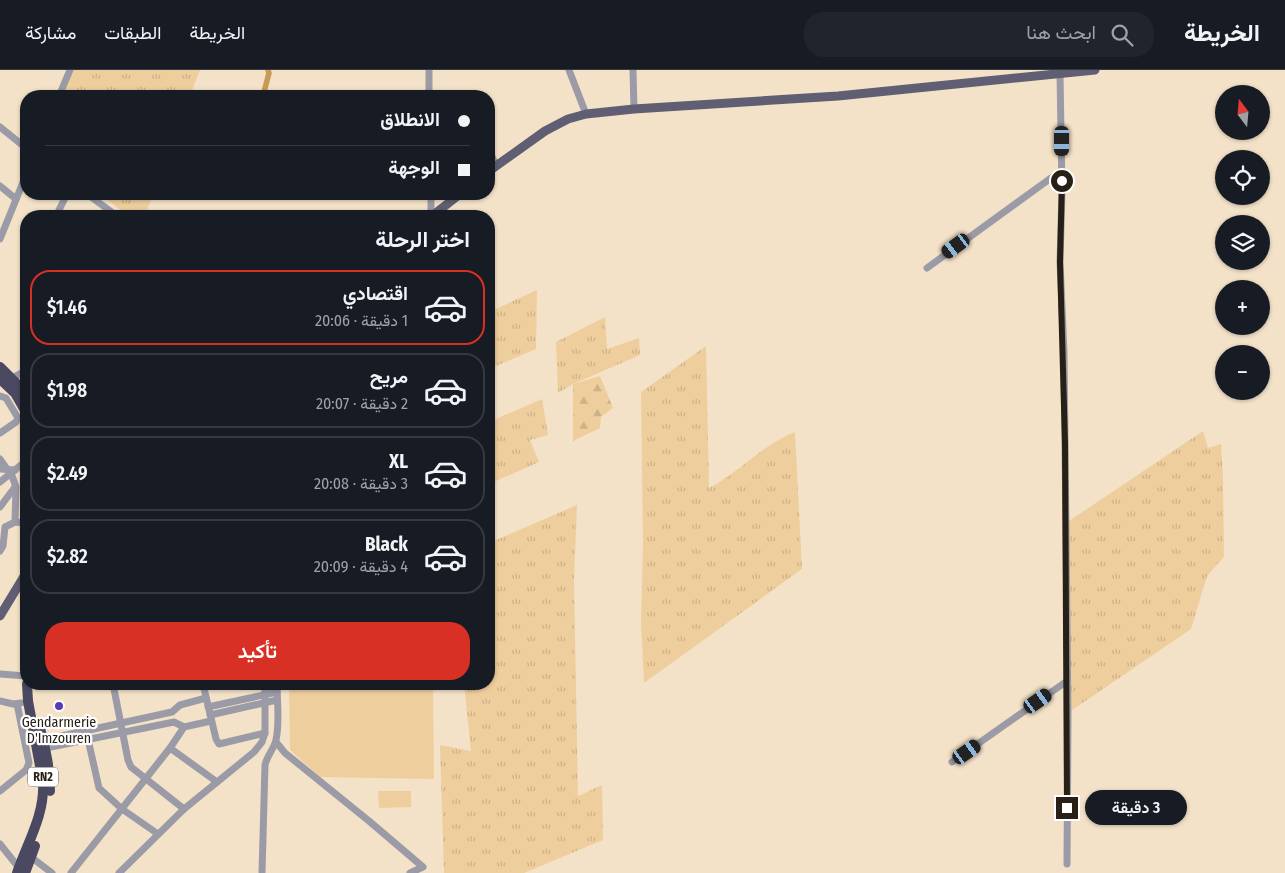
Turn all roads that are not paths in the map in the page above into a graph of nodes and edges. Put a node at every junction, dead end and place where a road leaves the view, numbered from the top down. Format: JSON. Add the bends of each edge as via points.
{"nodes":[{"id":1,"x":70,"y":70,"type":"edge"},
{"id":2,"x":429,"y":70,"type":"edge"},
{"id":3,"x":569,"y":70,"type":"edge"},
{"id":4,"x":633,"y":70,"type":"edge"},
{"id":5,"x":1095,"y":70,"type":"edge"},
{"id":6,"x":1044,"y":73,"type":"edge"},
{"id":7,"x":1060,"y":74,"type":"junction"},
{"id":8,"x":62,"y":90,"type":"edge"},
{"id":9,"x":429,"y":90,"type":"edge"},
{"id":10,"x":634,"y":109,"type":"junction"},
{"id":11,"x":586,"y":114,"type":"junction"},
{"id":12,"x":0,"y":127,"type":"edge"},
{"id":13,"x":20,"y":143,"type":"edge"},
{"id":14,"x":495,"y":167,"type":"edge"},
{"id":15,"x":1062,"y":170,"type":"junction"},
{"id":16,"x":0,"y":186,"type":"edge"},
{"id":17,"x":20,"y":189,"type":"edge"},
{"id":18,"x":16,"y":199,"type":"junction"},
{"id":19,"x":95,"y":200,"type":"edge"},
{"id":20,"x":452,"y":200,"type":"edge"},
{"id":21,"x":109,"y":210,"type":"edge"},
{"id":22,"x":440,"y":210,"type":"edge"},
{"id":23,"x":0,"y":216,"type":"edge"},
{"id":24,"x":8,"y":221,"type":"junction"},
{"id":25,"x":0,"y":239,"type":"edge"},
{"id":26,"x":926,"y":268,"type":"dead end"},
{"id":27,"x":0,"y":366,"type":"edge"},
{"id":28,"x":20,"y":373,"type":"edge"},
{"id":29,"x":12,"y":378,"type":"junction"},
{"id":30,"x":0,"y":379,"type":"edge"},
{"id":31,"x":20,"y":388,"type":"edge"},
{"id":32,"x":0,"y":396,"type":"edge"},
{"id":33,"x":20,"y":402,"type":"edge"},
{"id":34,"x":0,"y":433,"type":"edge"},
{"id":35,"x":0,"y":459,"type":"edge"},
{"id":36,"x":20,"y":464,"type":"edge"},
{"id":37,"x":8,"y":470,"type":"edge"},
{"id":38,"x":0,"y":482,"type":"edge"},
{"id":39,"x":16,"y":487,"type":"junction"},
{"id":40,"x":0,"y":507,"type":"edge"},
{"id":41,"x":15,"y":522,"type":"junction"},
{"id":42,"x":20,"y":522,"type":"edge"},
{"id":43,"x":0,"y":551,"type":"edge"},
{"id":44,"x":20,"y":582,"type":"edge"},
{"id":45,"x":2,"y":609,"type":"edge"},
{"id":46,"x":0,"y":674,"type":"edge"},
{"id":47,"x":20,"y":676,"type":"edge"},
{"id":48,"x":1067,"y":681,"type":"junction"},
{"id":49,"x":27,"y":690,"type":"edge"},
{"id":50,"x":33,"y":690,"type":"edge"},
{"id":51,"x":114,"y":690,"type":"edge"},
{"id":52,"x":204,"y":690,"type":"edge"},
{"id":53,"x":266,"y":690,"type":"edge"},
{"id":54,"x":277,"y":690,"type":"edge"},
{"id":55,"x":277,"y":696,"type":"junction"},
{"id":56,"x":206,"y":698,"type":"junction"},
{"id":57,"x":266,"y":698,"type":"junction"},
{"id":58,"x":0,"y":701,"type":"edge"},
{"id":59,"x":28,"y":701,"type":"junction"},
{"id":60,"x":17,"y":704,"type":"junction"},
{"id":61,"x":172,"y":712,"type":"junction"},
{"id":62,"x":210,"y":714,"type":"junction"},
{"id":63,"x":174,"y":722,"type":"junction"},
{"id":64,"x":120,"y":723,"type":"junction"},
{"id":65,"x":184,"y":727,"type":"junction"},
{"id":66,"x":85,"y":731,"type":"junction"},
{"id":67,"x":123,"y":732,"type":"junction"},
{"id":68,"x":265,"y":733,"type":"junction"},
{"id":69,"x":88,"y":738,"type":"junction"},
{"id":70,"x":276,"y":742,"type":"junction"},
{"id":71,"x":45,"y":744,"type":"junction"},
{"id":72,"x":170,"y":748,"type":"junction"},
{"id":73,"x":952,"y":762,"type":"dead end"},
{"id":74,"x":145,"y":778,"type":"junction"},
{"id":75,"x":217,"y":782,"type":"junction"},
{"id":76,"x":0,"y":791,"type":"edge"},
{"id":77,"x":122,"y":809,"type":"junction"},
{"id":78,"x":184,"y":809,"type":"junction"},
{"id":79,"x":158,"y":834,"type":"junction"},
{"id":80,"x":2,"y":849,"type":"edge"},
{"id":81,"x":31,"y":857,"type":"junction"},
{"id":82,"x":1067,"y":864,"type":"dead end"},
{"id":83,"x":20,"y":871,"type":"edge"},
{"id":84,"x":52,"y":873,"type":"edge"},
{"id":85,"x":71,"y":873,"type":"edge"},
{"id":86,"x":119,"y":873,"type":"edge"},
{"id":87,"x":262,"y":873,"type":"edge"},
{"id":88,"x":410,"y":873,"type":"edge"}],
"edges":[{"from":1,"to":8,"type":"street"},
{"from":2,"to":9,"type":"street"},
{"from":3,"to":11,"type":"street"},
{"from":4,"to":10,"type":"street"},
{"from":5,"to":7,"type":"main road"},
{"from":6,"to":7,"type":"main road"},
{"from":6,"to":10,"type":"main road","via":[[838,96]]},
{"from":7,"to":15,"type":"street"},
{"from":10,"to":11,"type":"main road"},
{"from":11,"to":14,"type":"main road","via":[[554,125]]},
{"from":12,"to":13,"type":"street"},
{"from":15,"to":26,"type":"street"},
{"from":15,"to":48,"type":"street","via":[[1060,262]]},
{"from":16,"to":18,"type":"street"},
{"from":17,"to":18,"type":"street"},
{"from":18,"to":24,"type":"street"},
{"from":19,"to":21,"type":"street"},
{"from":20,"to":22,"type":"main road"},
{"from":23,"to":24,"type":"street"},
{"from":24,"to":25,"type":"street"},
{"from":27,"to":29,"type":"highway"},
{"from":28,"to":29,"type":"street"},
{"from":29,"to":31,"type":"highway"},
{"from":30,"to":33,"type":"highway"},
{"from":32,"to":34,"type":"street","via":[[6,398],[18,418]]},
{"from":35,"to":37,"type":"street"},
{"from":36,"to":37,"type":"street"},
{"from":37,"to":38,"type":"street"},
{"from":37,"to":39,"type":"street"},
{"from":39,"to":40,"type":"street"},
{"from":39,"to":41,"type":"street"},
{"from":41,"to":42,"type":"street"},
{"from":41,"to":43,"type":"street","via":[[5,527]]},
{"from":44,"to":45,"type":"main road"},
{"from":46,"to":47,"type":"street"},
{"from":48,"to":73,"type":"street"},
{"from":48,"to":82,"type":"street"},
{"from":49,"to":59,"type":"highway","number":"RN2"},
{"from":50,"to":71,"type":"highway","number":"RN2"},
{"from":51,"to":64,"type":"street"},
{"from":52,"to":56,"type":"street"},
{"from":53,"to":57,"type":"street"},
{"from":54,"to":55,"type":"street"},
{"from":55,"to":57,"type":"street"},
{"from":55,"to":70,"type":"street"},
{"from":56,"to":61,"type":"street","via":[[180,705]]},
{"from":56,"to":62,"type":"street"},
{"from":57,"to":62,"type":"street"},
{"from":57,"to":68,"type":"street"},
{"from":58,"to":60,"type":"street"},
{"from":59,"to":60,"type":"street"},
{"from":59,"to":83,"type":"highway","number":"RN2","via":[[44,782],[34,831]]},
{"from":60,"to":76,"type":"street","via":[[29,764]]},
{"from":61,"to":63,"type":"street"},
{"from":61,"to":64,"type":"street"},
{"from":62,"to":65,"type":"street"},
{"from":62,"to":68,"type":"street","via":[[216,739],[221,744]]},
{"from":63,"to":65,"type":"street"},
{"from":63,"to":67,"type":"street"},
{"from":64,"to":66,"type":"street"},
{"from":64,"to":67,"type":"street"},
{"from":65,"to":72,"type":"street"},
{"from":66,"to":69,"type":"street"},
{"from":66,"to":71,"type":"street"},
{"from":67,"to":69,"type":"street"},
{"from":67,"to":74,"type":"street","via":[[130,765]]},
{"from":68,"to":75,"type":"street","via":[[254,752]]},
{"from":69,"to":71,"type":"street"},
{"from":69,"to":77,"type":"street","via":[[97,782]]},
{"from":70,"to":87,"type":"street","via":[[265,765]]},
{"from":70,"to":88,"type":"street","via":[[285,753],[423,867]]},
{"from":71,"to":81,"type":"highway","number":"RN2","via":[[50,794]]},
{"from":72,"to":74,"type":"street"},
{"from":72,"to":75,"type":"street"},
{"from":74,"to":77,"type":"street"},
{"from":74,"to":78,"type":"street"},
{"from":75,"to":78,"type":"street"},
{"from":77,"to":79,"type":"street"},
{"from":77,"to":85,"type":"street"},
{"from":78,"to":79,"type":"street"},
{"from":79,"to":86,"type":"street"},
{"from":80,"to":83,"type":"street"},
{"from":81,"to":83,"type":"highway","number":"RN2"},
{"from":81,"to":84,"type":"street"}]}
